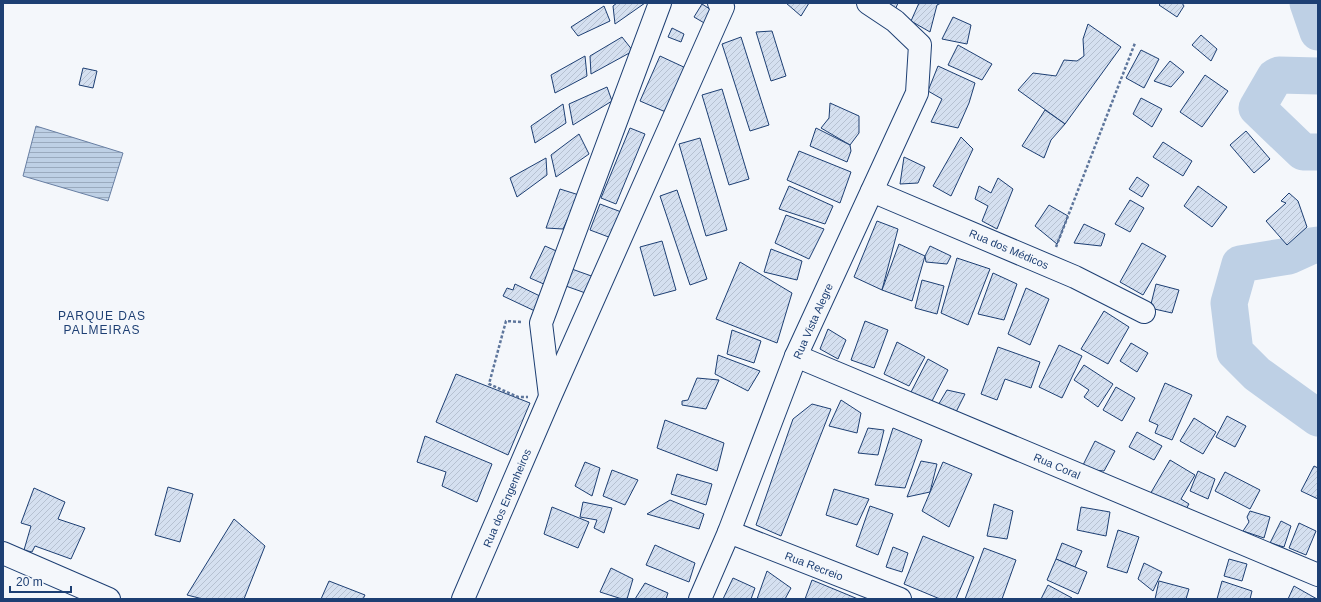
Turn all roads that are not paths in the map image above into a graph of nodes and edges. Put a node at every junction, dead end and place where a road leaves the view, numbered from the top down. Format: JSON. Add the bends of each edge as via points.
{"nodes":[{"id":1,"x":660,"y":3,"type":"edge"},
{"id":2,"x":719,"y":3,"type":"edge"},
{"id":3,"x":868,"y":3,"type":"edge"},
{"id":4,"x":872,"y":191,"type":"junction"},
{"id":5,"x":1144,"y":312,"type":"dead end"},
{"id":6,"x":796,"y":356,"type":"junction"},
{"id":7,"x":550,"y":397,"type":"junction"},
{"id":8,"x":729,"y":532,"type":"junction"},
{"id":9,"x":3,"y":553,"type":"edge"},
{"id":10,"x":1318,"y":575,"type":"edge"},
{"id":11,"x":109,"y":599,"type":"edge"},
{"id":12,"x":463,"y":599,"type":"edge"},
{"id":13,"x":700,"y":599,"type":"edge"},
{"id":14,"x":900,"y":599,"type":"edge"}],
"edges":[{"from":1,"to":7,"type":"street","via":[[542,323]]},
{"from":2,"to":7,"type":"street","name":"Rua dos Engenheiros","via":[[723,7]]},
{"from":3,"to":4,"type":"street","name":"Rua Vista Alegre","via":[[895,21],[920,45],[917,93]]},
{"from":4,"to":5,"type":"street","name":"Rua dos Médicos","via":[[1075,277]]},
{"from":4,"to":6,"type":"street","name":"Rua Vista Alegre"},
{"from":6,"to":8,"type":"street","name":"Rua Vista Alegre"},
{"from":6,"to":10,"type":"street","name":"Rua Coral"},
{"from":7,"to":12,"type":"street","name":"Rua dos Engenheiros"},
{"from":8,"to":13,"type":"street","name":"Rua Vista Alegre"},
{"from":8,"to":14,"type":"street","name":"Rua Recreio"},
{"from":9,"to":11,"type":"street"}]}
